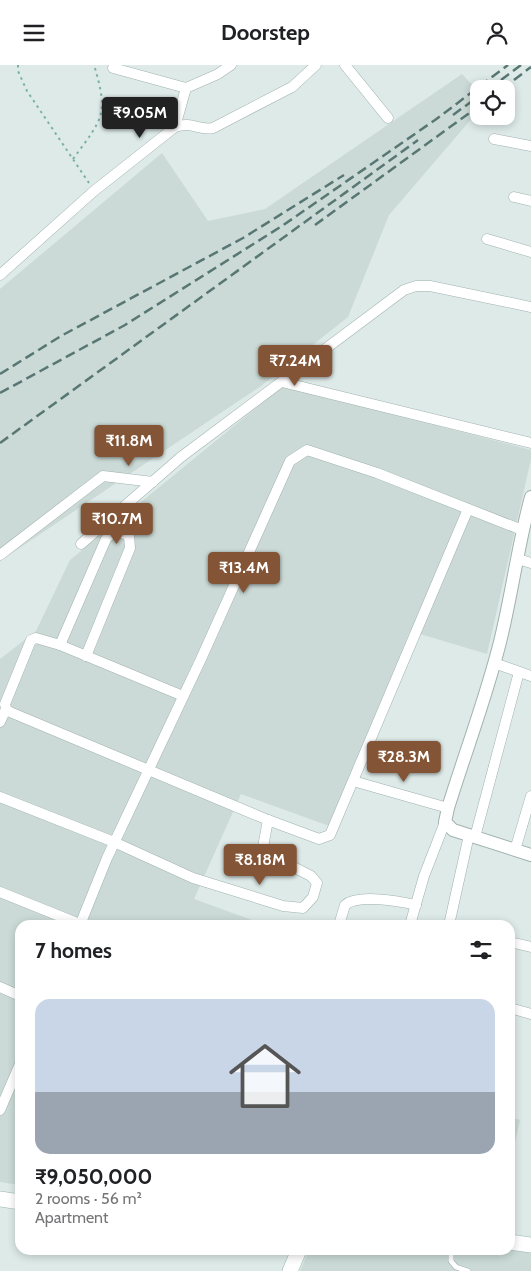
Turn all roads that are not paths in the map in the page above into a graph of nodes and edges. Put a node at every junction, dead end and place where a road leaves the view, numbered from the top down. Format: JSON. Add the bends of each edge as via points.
{"nodes":[{"id":1,"x":231,"y":65,"type":"edge"},
{"id":2,"x":316,"y":65,"type":"edge"},
{"id":3,"x":345,"y":65,"type":"edge"},
{"id":4,"x":113,"y":68,"type":"dead end"},
{"id":5,"x":186,"y":88,"type":"junction"},
{"id":6,"x":388,"y":118,"type":"dead end"},
{"id":7,"x":175,"y":127,"type":"junction"},
{"id":8,"x":494,"y":139,"type":"dead end"},
{"id":9,"x":531,"y":146,"type":"edge"},
{"id":10,"x":514,"y":197,"type":"dead end"},
{"id":11,"x":531,"y":201,"type":"edge"},
{"id":12,"x":487,"y":239,"type":"dead end"},
{"id":13,"x":531,"y":252,"type":"edge"},
{"id":14,"x":0,"y":275,"type":"edge"},
{"id":15,"x":531,"y":307,"type":"edge"},
{"id":16,"x":282,"y":382,"type":"junction"},
{"id":17,"x":531,"y":443,"type":"edge"},
{"id":18,"x":153,"y":482,"type":"junction"},
{"id":19,"x":531,"y":497,"type":"edge"},
{"id":20,"x":468,"y":509,"type":"junction"},
{"id":21,"x":522,"y":530,"type":"junction"},
{"id":22,"x":81,"y":544,"type":"dead end"},
{"id":23,"x":0,"y":555,"type":"edge"},
{"id":24,"x":518,"y":559,"type":"junction"},
{"id":25,"x":531,"y":563,"type":"edge"},
{"id":26,"x":60,"y":645,"type":"junction"},
{"id":27,"x":86,"y":656,"type":"junction"},
{"id":28,"x":494,"y":663,"type":"junction"},
{"id":29,"x":519,"y":672,"type":"junction"},
{"id":30,"x":531,"y":676,"type":"edge"},
{"id":31,"x":183,"y":696,"type":"junction"},
{"id":32,"x":6,"y":709,"type":"junction"},
{"id":33,"x":0,"y":722,"type":"edge"},
{"id":34,"x":148,"y":770,"type":"junction"},
{"id":35,"x":353,"y":781,"type":"junction"},
{"id":36,"x":531,"y":796,"type":"edge"},
{"id":37,"x":0,"y":797,"type":"edge"},
{"id":38,"x":448,"y":809,"type":"junction"},
{"id":39,"x":268,"y":820,"type":"junction"},
{"id":40,"x":445,"y":822,"type":"junction"},
{"id":41,"x":472,"y":836,"type":"junction"},
{"id":42,"x":114,"y":842,"type":"junction"},
{"id":43,"x":515,"y":850,"type":"junction"},
{"id":44,"x":531,"y":855,"type":"edge"},
{"id":45,"x":0,"y":892,"type":"edge"},
{"id":46,"x":416,"y":905,"type":"junction"},
{"id":47,"x":69,"y":920,"type":"edge"},
{"id":48,"x":83,"y":920,"type":"edge"},
{"id":49,"x":340,"y":920,"type":"edge"},
{"id":50,"x":412,"y":920,"type":"edge"},
{"id":51,"x":449,"y":920,"type":"edge"},
{"id":52,"x":515,"y":943,"type":"edge"},
{"id":53,"x":531,"y":947,"type":"edge"},
{"id":54,"x":0,"y":987,"type":"edge"},
{"id":55,"x":15,"y":994,"type":"edge"},
{"id":56,"x":515,"y":1010,"type":"edge"},
{"id":57,"x":531,"y":1014,"type":"edge"},
{"id":58,"x":15,"y":1076,"type":"edge"},
{"id":59,"x":0,"y":1110,"type":"edge"},
{"id":60,"x":0,"y":1199,"type":"edge"},
{"id":61,"x":15,"y":1201,"type":"edge"},
{"id":62,"x":515,"y":1242,"type":"edge"},
{"id":63,"x":531,"y":1244,"type":"edge"},
{"id":64,"x":297,"y":1255,"type":"edge"},
{"id":65,"x":452,"y":1255,"type":"edge"},
{"id":66,"x":290,"y":1271,"type":"edge"},
{"id":67,"x":468,"y":1271,"type":"edge"}],
"edges":[{"from":1,"to":5,"type":"street"},
{"from":2,"to":7,"type":"street","via":[[292,87],[213,128],[190,123]]},
{"from":3,"to":6,"type":"street"},
{"from":4,"to":5,"type":"street"},
{"from":5,"to":7,"type":"street"},
{"from":7,"to":14,"type":"street","via":[[94,191]]},
{"from":8,"to":9,"type":"street"},
{"from":10,"to":11,"type":"street"},
{"from":12,"to":13,"type":"street"},
{"from":15,"to":16,"type":"street","via":[[430,286],[416,286],[404,290]]},
{"from":16,"to":17,"type":"street"},
{"from":16,"to":18,"type":"street","via":[[181,457]]},
{"from":18,"to":22,"type":"street"},
{"from":18,"to":23,"type":"street","via":[[103,476]]},
{"from":19,"to":21,"type":"street"},
{"from":20,"to":21,"type":"street"},
{"from":20,"to":31,"type":"street","via":[[307,450],[290,461]]},
{"from":20,"to":35,"type":"street"},
{"from":21,"to":24,"type":"street"},
{"from":24,"to":25,"type":"street"},
{"from":24,"to":28,"type":"street"},
{"from":26,"to":27,"type":"street"},
{"from":26,"to":27,"type":"street","via":[[106,539],[112,533],[122,533],[129,536],[130,548]]},
{"from":26,"to":32,"type":"street","via":[[42,639],[32,640],[6,699]]},
{"from":27,"to":31,"type":"street"},
{"from":28,"to":29,"type":"street"},
{"from":28,"to":38,"type":"street"},
{"from":29,"to":30,"type":"street"},
{"from":29,"to":41,"type":"street"},
{"from":31,"to":34,"type":"street"},
{"from":32,"to":33,"type":"street"},
{"from":32,"to":34,"type":"street"},
{"from":34,"to":39,"type":"street"},
{"from":34,"to":42,"type":"street"},
{"from":35,"to":38,"type":"street"},
{"from":35,"to":39,"type":"street","via":[[330,835],[324,839]]},
{"from":36,"to":43,"type":"street"},
{"from":37,"to":42,"type":"street"},
{"from":38,"to":40,"type":"street"},
{"from":39,"to":42,"type":"street","via":[[264,852],[311,876],[317,883],[314,897],[304,908],[283,906],[193,879]]},
{"from":40,"to":41,"type":"street","via":[[453,830]]},
{"from":40,"to":46,"type":"street"},
{"from":41,"to":43,"type":"street"},
{"from":41,"to":51,"type":"street"},
{"from":42,"to":48,"type":"street"},
{"from":43,"to":44,"type":"street"},
{"from":45,"to":47,"type":"street"},
{"from":46,"to":49,"type":"street","via":[[357,900],[345,905]]},
{"from":46,"to":50,"type":"street"},
{"from":52,"to":53,"type":"street"},
{"from":54,"to":55,"type":"street"},
{"from":56,"to":57,"type":"street"},
{"from":58,"to":59,"type":"street"},
{"from":60,"to":61,"type":"main road"},
{"from":62,"to":63,"type":"main road"},
{"from":64,"to":66,"type":"main road"},
{"from":65,"to":67,"type":"lane","via":[[451,1261],[456,1267]]}]}
